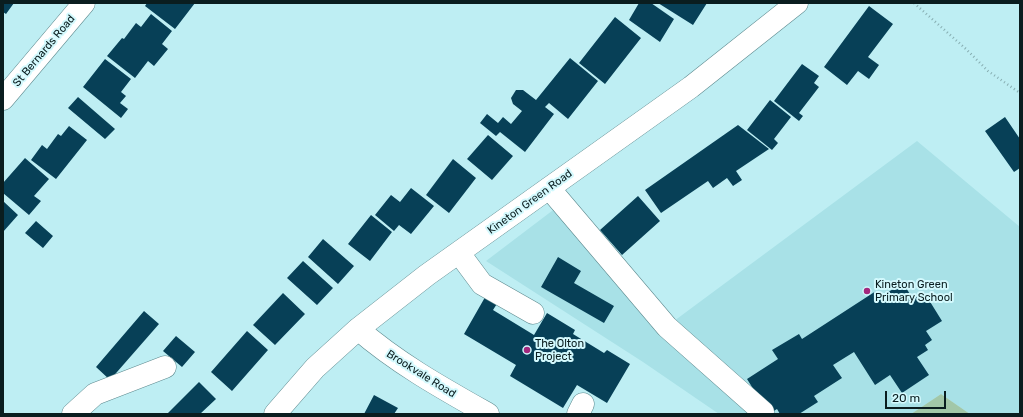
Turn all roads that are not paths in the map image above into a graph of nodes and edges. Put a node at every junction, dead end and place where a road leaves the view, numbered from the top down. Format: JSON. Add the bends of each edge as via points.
{"nodes":[{"id":1,"x":84,"y":3,"type":"edge"},
{"id":2,"x":797,"y":3,"type":"edge"},
{"id":3,"x":3,"y":99,"type":"edge"},
{"id":4,"x":549,"y":188,"type":"junction"},
{"id":5,"x":458,"y":253,"type":"junction"},
{"id":6,"x":533,"y":314,"type":"dead end"},
{"id":7,"x":358,"y":329,"type":"junction"},
{"id":8,"x":165,"y":368,"type":"dead end"},
{"id":9,"x":763,"y":412,"type":"dead end"},
{"id":10,"x":73,"y":414,"type":"edge"},
{"id":11,"x":274,"y":414,"type":"edge"},
{"id":12,"x":488,"y":414,"type":"edge"}],
"edges":[{"from":1,"to":3,"type":"street","name":"St Bernards Road"},
{"from":2,"to":4,"type":"street","name":"Kineton Green Road","via":[[691,87]]},
{"from":4,"to":5,"type":"street","name":"Kineton Green Road"},
{"from":4,"to":9,"type":"street","via":[[667,327]]},
{"from":5,"to":6,"type":"street","via":[[482,284]]},
{"from":5,"to":7,"type":"street","name":"Kineton Green Road"},
{"from":7,"to":11,"type":"street","name":"Kineton Green Road","via":[[315,368]]},
{"from":7,"to":12,"type":"street","name":"Brookvale Road","via":[[380,348],[428,380]]},
{"from":8,"to":10,"type":"street","via":[[95,394]]}]}
